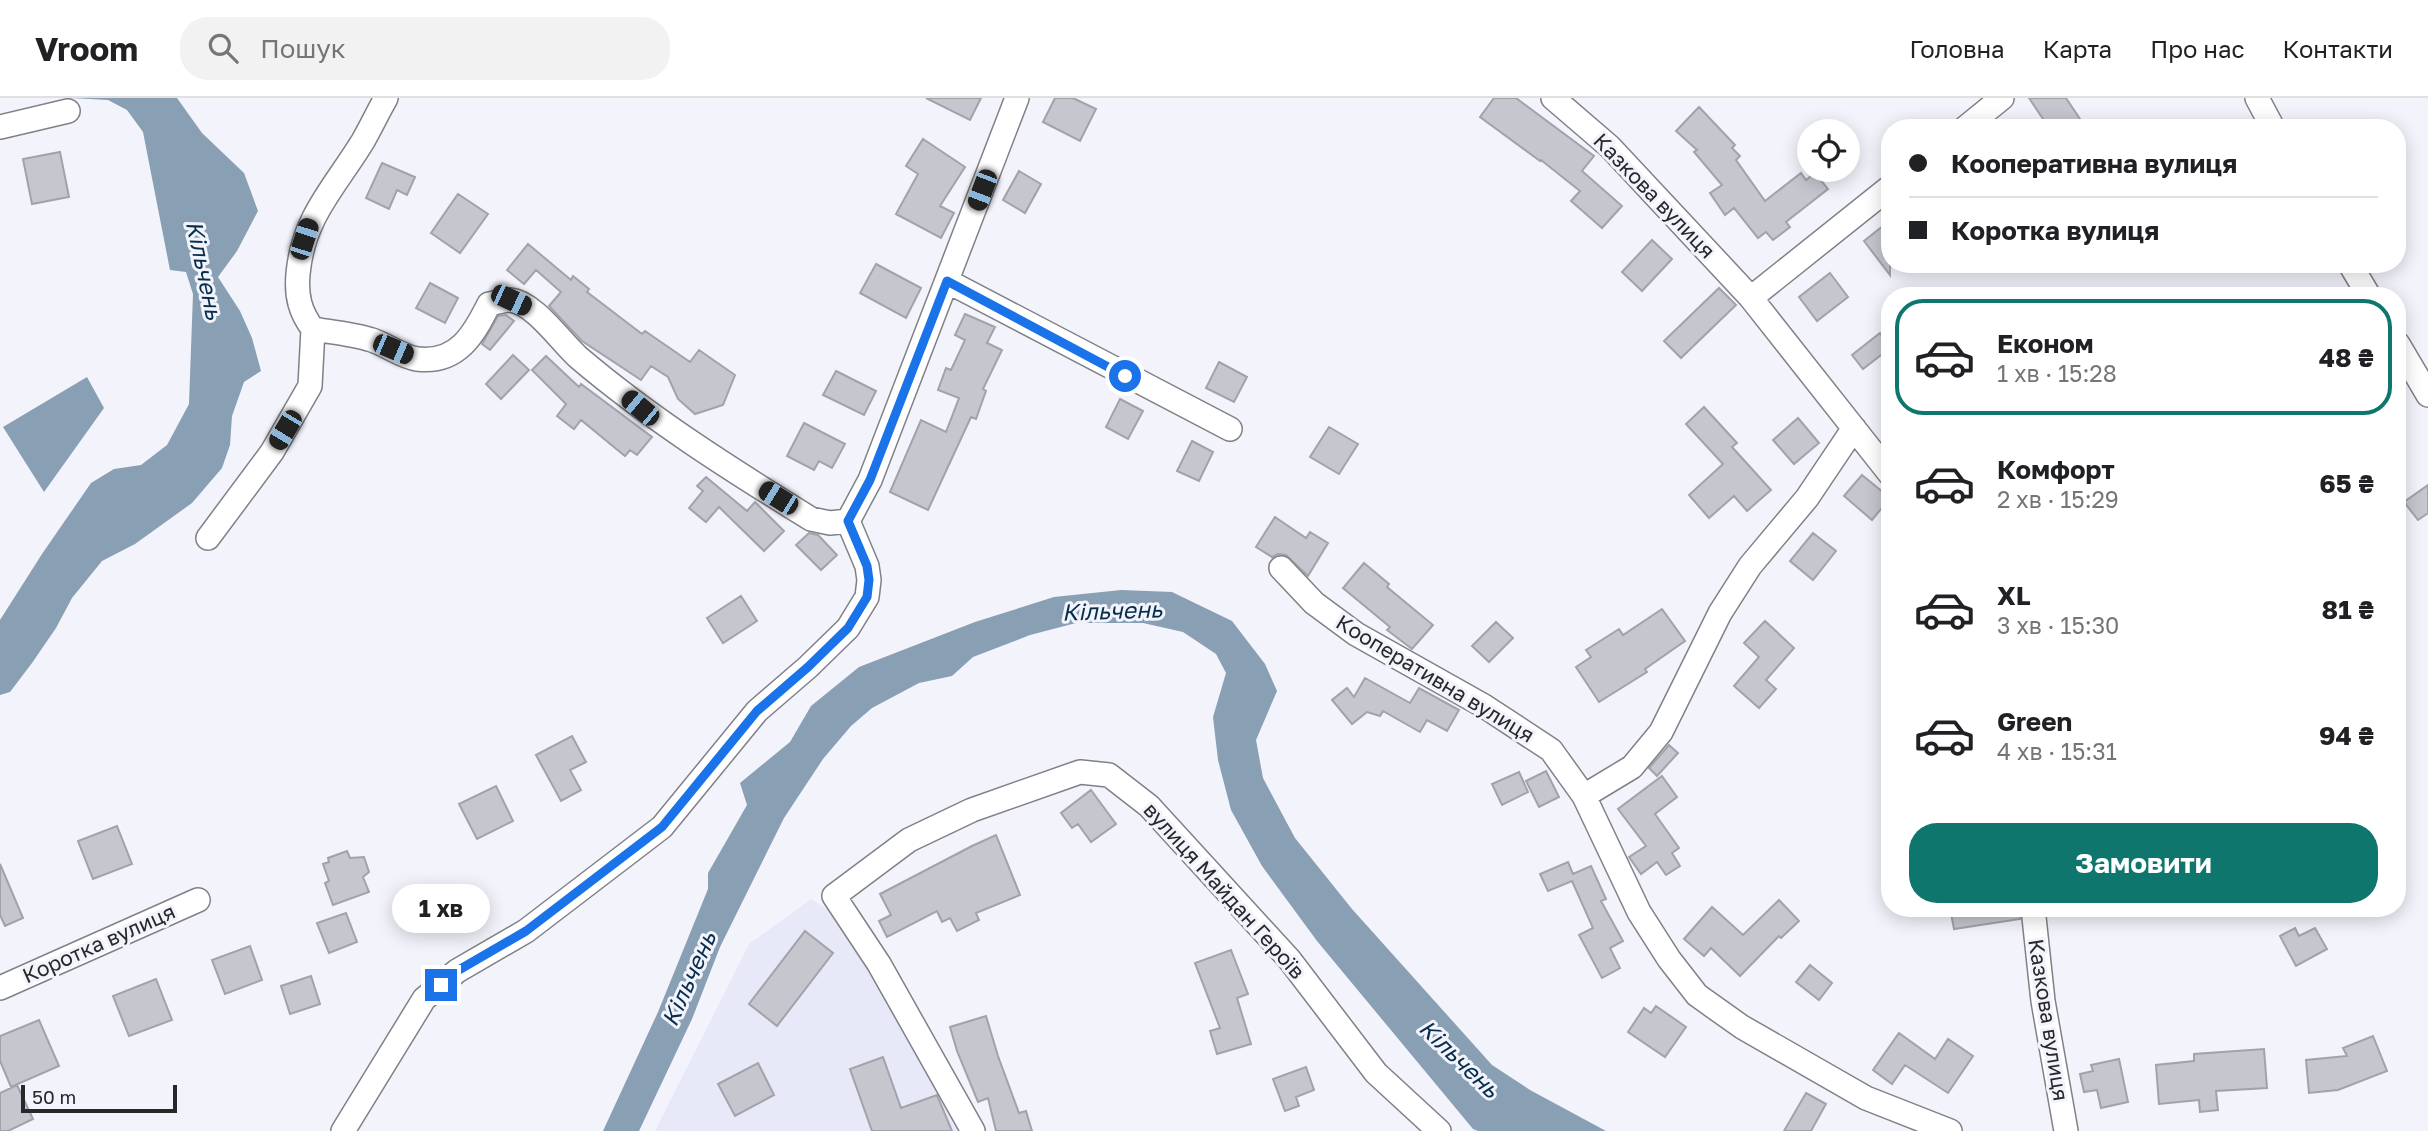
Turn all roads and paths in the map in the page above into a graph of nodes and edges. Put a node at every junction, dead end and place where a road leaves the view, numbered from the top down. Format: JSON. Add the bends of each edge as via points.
{"nodes":[{"id":1,"x":386,"y":98,"type":"edge"},
{"id":2,"x":1017,"y":98,"type":"edge"},
{"id":3,"x":1553,"y":98,"type":"edge"},
{"id":4,"x":2002,"y":98,"type":"edge"},
{"id":5,"x":2257,"y":98,"type":"edge"},
{"id":6,"x":68,"y":111,"type":"dead end"},
{"id":7,"x":1976,"y":119,"type":"edge"},
{"id":8,"x":2268,"y":119,"type":"edge"},
{"id":9,"x":0,"y":127,"type":"edge"},
{"id":10,"x":1881,"y":194,"type":"edge"},
{"id":11,"x":947,"y":281,"type":"junction"},
{"id":12,"x":1751,"y":298,"type":"junction"},
{"id":13,"x":313,"y":329,"type":"junction"},
{"id":14,"x":2406,"y":358,"type":"edge"},
{"id":15,"x":2428,"y":395,"type":"edge"},
{"id":16,"x":1854,"y":428,"type":"junction"},
{"id":17,"x":1230,"y":429,"type":"dead end"},
{"id":18,"x":1881,"y":462,"type":"edge"},
{"id":19,"x":848,"y":521,"type":"junction"},
{"id":20,"x":208,"y":538,"type":"dead end"},
{"id":21,"x":1281,"y":568,"type":"dead end"},
{"id":22,"x":1584,"y":796,"type":"junction"},
{"id":23,"x":198,"y":900,"type":"dead end"},
{"id":24,"x":2034,"y":917,"type":"edge"},
{"id":25,"x":0,"y":988,"type":"edge"},
{"id":26,"x":343,"y":1131,"type":"edge"},
{"id":27,"x":973,"y":1131,"type":"edge"},
{"id":28,"x":1439,"y":1131,"type":"edge"},
{"id":29,"x":1950,"y":1131,"type":"edge"},
{"id":30,"x":2066,"y":1131,"type":"edge"}],
"edges":[{"from":1,"to":13,"type":"street","via":[[306,234],[297,293],[303,316]]},
{"from":2,"to":11,"type":"street"},
{"from":3,"to":12,"type":"street","name":"Казкова вулиця","via":[[1610,147]]},
{"from":4,"to":7,"type":"street"},
{"from":5,"to":8,"type":"street"},
{"from":6,"to":9,"type":"street"},
{"from":10,"to":12,"type":"street"},
{"from":11,"to":17,"type":"street"},
{"from":11,"to":19,"type":"street","via":[[870,480]]},
{"from":12,"to":16,"type":"street","name":"Казкова вулиця"},
{"from":13,"to":19,"type":"street","via":[[370,339],[416,359],[435,359],[468,342],[489,304],[511,300],[531,310],[640,408],[708,455],[811,519]]},
{"from":13,"to":20,"type":"street","via":[[310,386],[272,452]]},
{"from":14,"to":15,"type":"street"},
{"from":16,"to":18,"type":"street","name":"Казкова вулиця"},
{"from":16,"to":22,"type":"street","via":[[1807,498],[1750,566],[1661,732],[1632,766]]},
{"from":19,"to":26,"type":"street","via":[[869,580],[867,597],[848,628],[757,711],[662,827],[526,931],[457,971],[424,999]]},
{"from":21,"to":22,"type":"street","name":"Кооперативна вулиця","via":[[1314,603],[1356,634],[1484,706],[1551,750]]},
{"from":22,"to":29,"type":"street","name":"Кооперативна вулиця","via":[[1639,912],[1697,995],[1742,1027],[1867,1098]]},
{"from":23,"to":25,"type":"street","name":"Коротка вулиця"},
{"from":24,"to":30,"type":"street","name":"Казкова вулиця","via":[[2043,1001]]},
{"from":27,"to":28,"type":"street","name":"вулиця Майдан Героїв","via":[[834,896],[909,840],[972,810],[1080,772],[1110,775],[1149,806],[1289,958],[1376,1073]]}]}
